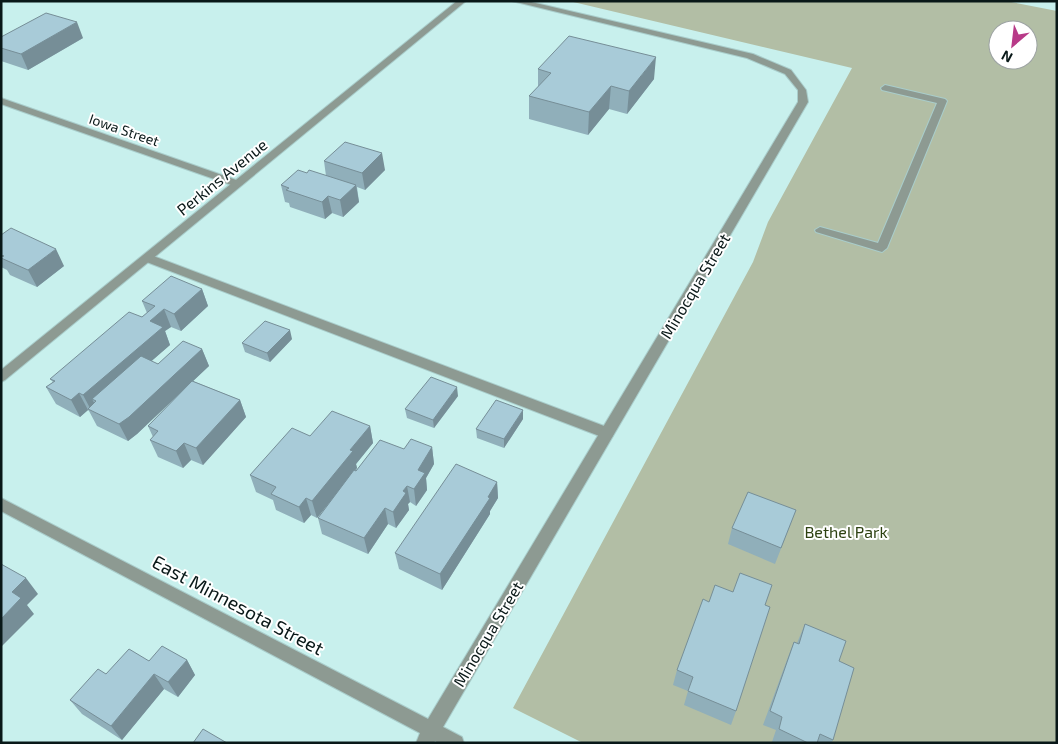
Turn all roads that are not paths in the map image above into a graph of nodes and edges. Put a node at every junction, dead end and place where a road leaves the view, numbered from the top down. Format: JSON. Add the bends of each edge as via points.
{"nodes":[{"id":1,"x":462,"y":1,"type":"edge"},
{"id":2,"x":516,"y":1,"type":"edge"},
{"id":3,"x":885,"y":88,"type":"dead end"},
{"id":4,"x":1,"y":101,"type":"edge"},
{"id":5,"x":238,"y":184,"type":"junction"},
{"id":6,"x":820,"y":230,"type":"dead end"},
{"id":7,"x":148,"y":258,"type":"junction"},
{"id":8,"x":1,"y":377,"type":"edge"},
{"id":9,"x":608,"y":433,"type":"junction"},
{"id":10,"x":1,"y":504,"type":"edge"},
{"id":11,"x":427,"y":736,"type":"edge"},
{"id":12,"x":456,"y":743,"type":"edge"}],
"edges":[{"from":1,"to":5,"type":"street","name":"Perkins Avenue"},
{"from":2,"to":9,"type":"street","name":"Minocqua Street","via":[[750,56],[788,72],[804,96],[801,108]]},
{"from":3,"to":6,"type":"street","via":[[942,100],[882,248]]},
{"from":4,"to":5,"type":"street","name":"Iowa Street"},
{"from":5,"to":7,"type":"street","name":"Perkins Avenue"},
{"from":7,"to":8,"type":"street","name":"Perkins Avenue"},
{"from":7,"to":9,"type":"street"},
{"from":9,"to":11,"type":"street","name":"Minocqua Street"},
{"from":10,"to":11,"type":"street","name":"East Minnesota Street"},
{"from":11,"to":12,"type":"street","name":"East Minnesota Street"}]}
